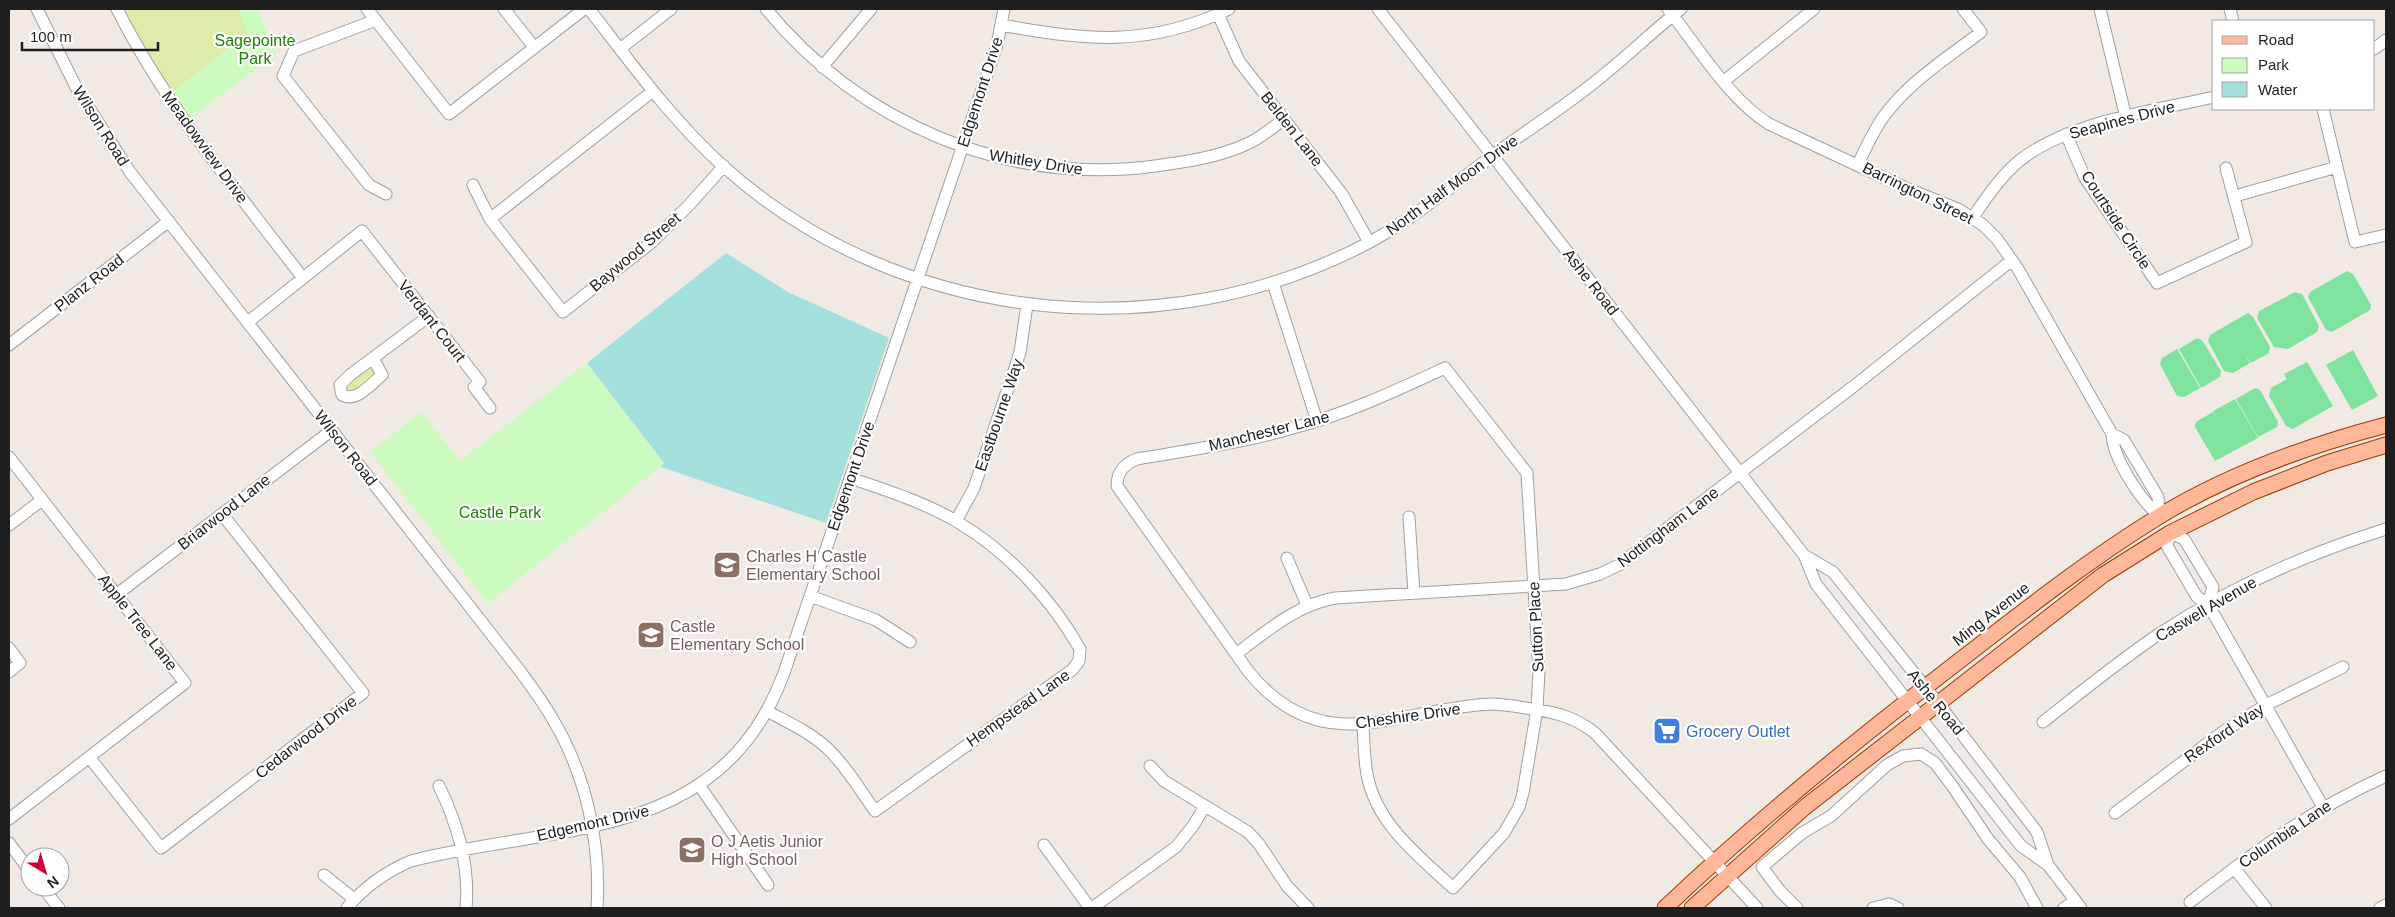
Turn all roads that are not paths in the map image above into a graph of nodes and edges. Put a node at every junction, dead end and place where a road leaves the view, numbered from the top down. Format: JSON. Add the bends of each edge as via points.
{"nodes":[{"id":1,"x":37,"y":9,"type":"edge"},
{"id":2,"x":118,"y":9,"type":"edge"},
{"id":3,"x":367,"y":9,"type":"edge"},
{"id":4,"x":504,"y":9,"type":"edge"},
{"id":5,"x":584,"y":9,"type":"edge"},
{"id":6,"x":589,"y":9,"type":"edge"},
{"id":7,"x":671,"y":9,"type":"edge"},
{"id":8,"x":766,"y":9,"type":"edge"},
{"id":9,"x":872,"y":9,"type":"edge"},
{"id":10,"x":1004,"y":9,"type":"edge"},
{"id":11,"x":1229,"y":9,"type":"edge"},
{"id":12,"x":1378,"y":9,"type":"edge"},
{"id":13,"x":1814,"y":9,"type":"edge"},
{"id":14,"x":1963,"y":9,"type":"edge"},
{"id":15,"x":2100,"y":9,"type":"edge"},
{"id":16,"x":1674,"y":11,"type":"edge"},
{"id":17,"x":1218,"y":14,"type":"junction"},
{"id":18,"x":376,"y":20,"type":"junction"},
{"id":19,"x":1002,"y":25,"type":"junction"},
{"id":20,"x":2386,"y":40,"type":"edge"},
{"id":21,"x":534,"y":47,"type":"junction"},
{"id":22,"x":2375,"y":48,"type":"edge"},
{"id":23,"x":620,"y":49,"type":"junction"},
{"id":24,"x":822,"y":67,"type":"junction"},
{"id":25,"x":1724,"y":81,"type":"junction"},
{"id":26,"x":653,"y":91,"type":"junction"},
{"id":27,"x":2212,"y":97,"type":"edge"},
{"id":28,"x":2322,"y":110,"type":"edge"},
{"id":29,"x":1284,"y":118,"type":"junction"},
{"id":30,"x":2126,"y":118,"type":"junction"},
{"id":31,"x":2066,"y":134,"type":"junction"},
{"id":32,"x":963,"y":147,"type":"junction"},
{"id":33,"x":1493,"y":156,"type":"junction"},
{"id":34,"x":1858,"y":164,"type":"junction"},
{"id":35,"x":724,"y":166,"type":"junction"},
{"id":36,"x":2226,"y":168,"type":"dead end"},
{"id":37,"x":2337,"y":168,"type":"junction"},
{"id":38,"x":473,"y":185,"type":"dead end"},
{"id":39,"x":386,"y":194,"type":"dead end"},
{"id":40,"x":2235,"y":196,"type":"junction"},
{"id":41,"x":1973,"y":217,"type":"junction"},
{"id":42,"x":490,"y":219,"type":"junction"},
{"id":43,"x":169,"y":221,"type":"junction"},
{"id":44,"x":2386,"y":235,"type":"edge"},
{"id":45,"x":1369,"y":242,"type":"junction"},
{"id":46,"x":2012,"y":260,"type":"junction"},
{"id":47,"x":303,"y":278,"type":"junction"},
{"id":48,"x":918,"y":279,"type":"junction"},
{"id":49,"x":1273,"y":283,"type":"junction"},
{"id":50,"x":1027,"y":305,"type":"junction"},
{"id":51,"x":429,"y":316,"type":"junction"},
{"id":52,"x":248,"y":322,"type":"junction"},
{"id":53,"x":9,"y":345,"type":"edge"},
{"id":54,"x":374,"y":358,"type":"dead end"},
{"id":55,"x":1445,"y":368,"type":"joint"},
{"id":56,"x":490,"y":408,"type":"dead end"},
{"id":57,"x":1316,"y":421,"type":"junction"},
{"id":58,"x":2386,"y":425,"type":"edge"},
{"id":59,"x":332,"y":430,"type":"junction"},
{"id":60,"x":2386,"y":445,"type":"edge"},
{"id":61,"x":9,"y":458,"type":"edge"},
{"id":62,"x":1740,"y":472,"type":"junction"},
{"id":63,"x":1119,"y":473,"type":"joint"},
{"id":64,"x":850,"y":478,"type":"junction"},
{"id":65,"x":2224,"y":483,"type":"junction"},
{"id":66,"x":42,"y":500,"type":"junction"},
{"id":67,"x":222,"y":514,"type":"junction"},
{"id":68,"x":2159,"y":516,"type":"junction"},
{"id":69,"x":1409,"y":517,"type":"dead end"},
{"id":70,"x":956,"y":521,"type":"junction"},
{"id":71,"x":9,"y":525,"type":"edge"},
{"id":72,"x":2386,"y":529,"type":"edge"},
{"id":73,"x":2170,"y":533,"type":"junction"},
{"id":74,"x":1804,"y":554,"type":"junction"},
{"id":75,"x":1287,"y":558,"type":"dead end"},
{"id":76,"x":2103,"y":575,"type":"junction"},
{"id":77,"x":1534,"y":586,"type":"junction"},
{"id":78,"x":1414,"y":593,"type":"junction"},
{"id":79,"x":116,"y":595,"type":"junction"},
{"id":80,"x":810,"y":596,"type":"junction"},
{"id":81,"x":2208,"y":604,"type":"junction"},
{"id":82,"x":1307,"y":606,"type":"junction"},
{"id":83,"x":910,"y":642,"type":"dead end"},
{"id":84,"x":9,"y":648,"type":"edge"},
{"id":85,"x":1236,"y":654,"type":"junction"},
{"id":86,"x":2343,"y":667,"type":"dead end"},
{"id":87,"x":9,"y":672,"type":"edge"},
{"id":88,"x":1925,"y":688,"type":"junction"},
{"id":89,"x":1908,"y":700,"type":"junction"},
{"id":90,"x":1938,"y":703,"type":"junction"},
{"id":91,"x":2266,"y":705,"type":"junction"},
{"id":92,"x":1537,"y":710,"type":"junction"},
{"id":93,"x":767,"y":711,"type":"junction"},
{"id":94,"x":1920,"y":718,"type":"junction"},
{"id":95,"x":2043,"y":722,"type":"dead end"},
{"id":96,"x":1363,"y":725,"type":"junction"},
{"id":97,"x":89,"y":757,"type":"junction"},
{"id":98,"x":1150,"y":766,"type":"dead end"},
{"id":99,"x":2386,"y":776,"type":"edge"},
{"id":100,"x":699,"y":785,"type":"junction"},
{"id":101,"x":440,"y":786,"type":"dead end"},
{"id":102,"x":1205,"y":806,"type":"junction"},
{"id":103,"x":2323,"y":807,"type":"junction"},
{"id":104,"x":2115,"y":813,"type":"dead end"},
{"id":105,"x":9,"y":819,"type":"edge"},
{"id":106,"x":592,"y":825,"type":"junction"},
{"id":107,"x":9,"y":843,"type":"edge"},
{"id":108,"x":1044,"y":845,"type":"dead end"},
{"id":109,"x":463,"y":850,"type":"junction"},
{"id":110,"x":20,"y":858,"type":"edge"},
{"id":111,"x":1713,"y":862,"type":"junction"},
{"id":112,"x":2048,"y":865,"type":"junction"},
{"id":113,"x":2234,"y":868,"type":"junction"},
{"id":114,"x":324,"y":875,"type":"dead end"},
{"id":115,"x":1726,"y":876,"type":"junction"},
{"id":116,"x":768,"y":885,"type":"dead end"},
{"id":117,"x":50,"y":897,"type":"edge"},
{"id":118,"x":2190,"y":902,"type":"dead end"},
{"id":119,"x":350,"y":904,"type":"edge"},
{"id":120,"x":2078,"y":904,"type":"edge"},
{"id":121,"x":2386,"y":905,"type":"edge"},
{"id":122,"x":59,"y":908,"type":"edge"},
{"id":123,"x":466,"y":908,"type":"edge"},
{"id":124,"x":597,"y":908,"type":"edge"},
{"id":125,"x":1091,"y":908,"type":"edge"},
{"id":126,"x":1306,"y":908,"type":"edge"},
{"id":127,"x":1665,"y":908,"type":"edge"},
{"id":128,"x":1692,"y":908,"type":"edge"},
{"id":129,"x":1757,"y":908,"type":"edge"},
{"id":130,"x":1797,"y":908,"type":"edge"},
{"id":131,"x":1873,"y":908,"type":"edge"},
{"id":132,"x":1898,"y":908,"type":"edge"},
{"id":133,"x":2037,"y":908,"type":"edge"},
{"id":134,"x":2064,"y":908,"type":"edge"},
{"id":135,"x":2266,"y":908,"type":"edge"},
{"id":136,"x":2380,"y":908,"type":"edge"}],
"edges":[{"from":1,"to":43,"type":"street","name":"Wilson Road","via":[[103,132]]},
{"from":2,"to":47,"type":"street","name":"Meadowview Drive","via":[[176,110]]},
{"from":3,"to":18,"type":"street"},
{"from":4,"to":21,"type":"street"},
{"from":5,"to":21,"type":"street"},
{"from":6,"to":23,"type":"street","name":"North Half Moon Drive"},
{"from":7,"to":23,"type":"street"},
{"from":8,"to":24,"type":"street","name":"Whitley Drive"},
{"from":9,"to":24,"type":"street"},
{"from":10,"to":19,"type":"street","name":"Edgemont Drive"},
{"from":11,"to":17,"type":"street"},
{"from":12,"to":33,"type":"street","name":"Ashe Road"},
{"from":13,"to":25,"type":"street"},
{"from":14,"to":34,"type":"street","via":[[1981,32],[1896,102],[1872,135]]},
{"from":15,"to":30,"type":"street"},
{"from":16,"to":25,"type":"street","name":"Barrington Street"},
{"from":16,"to":33,"type":"street","name":"North Half Moon Drive","via":[[1606,74]]},
{"from":17,"to":19,"type":"street","via":[[1158,33],[1107,38],[1056,35]]},
{"from":17,"to":29,"type":"street","name":"Belden Lane","via":[[1239,61]]},
{"from":18,"to":21,"type":"street","via":[[449,114]]},
{"from":18,"to":39,"type":"street","via":[[294,51],[283,76],[369,185]]},
{"from":19,"to":32,"type":"street","name":"Edgemont Drive"},
{"from":20,"to":22,"type":"street"},
{"from":23,"to":26,"type":"street","name":"North Half Moon Drive"},
{"from":24,"to":32,"type":"street","name":"Whitley Drive","via":[[881,110]]},
{"from":25,"to":34,"type":"street","name":"Barrington Street","via":[[1745,106],[1769,124]]},
{"from":26,"to":35,"type":"street","name":"North Half Moon Drive"},
{"from":26,"to":42,"type":"street"},
{"from":27,"to":30,"type":"street","name":"Seapines Drive"},
{"from":28,"to":37,"type":"street"},
{"from":29,"to":32,"type":"street","name":"Whitley Drive","via":[[1260,137],[1230,150],[1142,168],[1052,168],[994,157]]},
{"from":29,"to":45,"type":"street","name":"Belden Lane","via":[[1342,194]]},
{"from":30,"to":31,"type":"street","name":"Seapines Drive"},
{"from":31,"to":40,"type":"street","name":"Courtside Circle","via":[[2085,178],[2157,283],[2246,242]]},
{"from":31,"to":41,"type":"street","name":"Seapines Drive","via":[[2019,162],[1994,187]]},
{"from":32,"to":48,"type":"street","name":"Edgemont Drive"},
{"from":33,"to":45,"type":"street","name":"North Half Moon Drive","via":[[1410,218]]},
{"from":33,"to":62,"type":"street","name":"Ashe Road"},
{"from":34,"to":41,"type":"street","name":"Barrington Street"},
{"from":35,"to":42,"type":"street","name":"Baywood Street","via":[[652,242],[562,312]]},
{"from":35,"to":48,"type":"street","name":"North Half Moon Drive","via":[[772,205],[823,237]]},
{"from":36,"to":40,"type":"street","name":"Courtside Circle"},
{"from":37,"to":40,"type":"street"},
{"from":37,"to":44,"type":"street","via":[[2355,242]]},
{"from":38,"to":42,"type":"street"},
{"from":41,"to":46,"type":"street","name":"Barrington Street","via":[[1997,239]]},
{"from":43,"to":52,"type":"street","name":"Wilson Road"},
{"from":43,"to":53,"type":"street","name":"Planz Road"},
{"from":45,"to":49,"type":"street","name":"North Half Moon Drive"},
{"from":46,"to":62,"type":"street","name":"Nottingham Lane"},
{"from":46,"to":68,"type":"street","name":"Barrington Street","via":[[2112,434],[2124,440],[2158,497]]},
{"from":47,"to":51,"type":"street","name":"Verdant Court","via":[[362,231]]},
{"from":47,"to":52,"type":"street"},
{"from":48,"to":50,"type":"street","name":"North Half Moon Drive","via":[[959,292]]},
{"from":48,"to":64,"type":"street","name":"Edgemont Drive"},
{"from":49,"to":50,"type":"street","name":"North Half Moon Drive","via":[[1196,302],[1156,307],[1077,309]]},
{"from":49,"to":57,"type":"street"},
{"from":50,"to":70,"type":"street","name":"Eastbourne Way","via":[[1015,368],[974,488]]},
{"from":51,"to":54,"type":"street"},
{"from":51,"to":56,"type":"street","name":"Verdant Court","via":[[480,382],[474,388]]},
{"from":52,"to":59,"type":"street","name":"Wilson Road"},
{"from":55,"to":57,"type":"street","name":"Manchester Lane","via":[[1390,394]]},
{"from":55,"to":77,"type":"street","name":"Sutton Place","via":[[1527,473]]},
{"from":57,"to":63,"type":"street","name":"Manchester Lane","via":[[1256,438],[1137,459]]},
{"from":58,"to":65,"type":"main road","name":"Ming Avenue","via":[[2309,447]]},
{"from":59,"to":67,"type":"street","name":"Briarwood Lane"},
{"from":59,"to":106,"type":"street","name":"Wilson Road","via":[[520,671],[552,718],[576,768]]},
{"from":60,"to":73,"type":"main road","via":[[2282,479]]},
{"from":61,"to":66,"type":"street","name":"Apple Tree Lane"},
{"from":62,"to":74,"type":"street","name":"Ashe Road"},
{"from":62,"to":77,"type":"street","name":"Nottingham Lane","via":[[1619,566],[1583,580]]},
{"from":63,"to":85,"type":"street","name":"Cheshire Drive","via":[[1116,486],[1119,492]]},
{"from":64,"to":70,"type":"street","name":"Hempstead Lane","via":[[910,499]]},
{"from":64,"to":80,"type":"street","name":"Edgemont Drive"},
{"from":65,"to":68,"type":"main road","name":"Ming Avenue"},
{"from":65,"to":73,"type":"main road","via":[[2179,514]]},
{"from":66,"to":71,"type":"street"},
{"from":66,"to":79,"type":"street","name":"Apple Tree Lane"},
{"from":67,"to":79,"type":"street","name":"Briarwood Lane"},
{"from":67,"to":97,"type":"street","name":"Cedarwood Drive","via":[[363,693],[161,848]]},
{"from":68,"to":76,"type":"main road","via":[[2154,530]]},
{"from":68,"to":88,"type":"main road","name":"Ming Avenue","via":[[2064,580]]},
{"from":69,"to":78,"type":"street"},
{"from":70,"to":93,"type":"street","name":"Hempstead Lane","via":[[1008,559],[1043,596],[1080,649],[1081,656],[1076,666],[875,811],[826,748]]},
{"from":72,"to":81,"type":"street","name":"Caswell Avenue","via":[[2309,556]]},
{"from":73,"to":76,"type":"main road"},
{"from":73,"to":81,"type":"street","via":[[2167,546],[2196,597]]},
{"from":73,"to":81,"type":"street","via":[[2184,539],[2213,587]]},
{"from":74,"to":88,"type":"street","name":"Ashe Road","via":[[1833,572]]},
{"from":74,"to":89,"type":"street","name":"Ashe Road","via":[[1816,584]]},
{"from":75,"to":82,"type":"street"},
{"from":76,"to":90,"type":"main road"},
{"from":77,"to":78,"type":"street","name":"Nottingham Lane"},
{"from":77,"to":92,"type":"street","name":"Sutton Place","via":[[1539,670]]},
{"from":78,"to":82,"type":"street","name":"Nottingham Lane","via":[[1335,598]]},
{"from":79,"to":97,"type":"street","name":"Apple Tree Lane","via":[[185,683]]},
{"from":80,"to":83,"type":"street","via":[[876,620]]},
{"from":80,"to":93,"type":"street","name":"Edgemont Drive"},
{"from":81,"to":91,"type":"street"},
{"from":81,"to":95,"type":"street","name":"Caswell Avenue","via":[[2131,654]]},
{"from":82,"to":85,"type":"street","name":"Nottingham Lane","via":[[1295,611]]},
{"from":84,"to":87,"type":"street","via":[[20,663]]},
{"from":85,"to":96,"type":"street","name":"Cheshire Drive","via":[[1265,690],[1292,709],[1328,722]]},
{"from":86,"to":91,"type":"street","name":"Rexford Way"},
{"from":88,"to":89,"type":"main road","name":"Ming Avenue"},
{"from":88,"to":90,"type":"street","name":"Ashe Road"},
{"from":89,"to":94,"type":"street","name":"Ashe Road"},
{"from":89,"to":111,"type":"main road","name":"Ming Avenue","via":[[1792,793]]},
{"from":90,"to":94,"type":"main road"},
{"from":90,"to":112,"type":"street","name":"Ashe Road","via":[[2037,832]]},
{"from":91,"to":103,"type":"street"},
{"from":91,"to":104,"type":"street","name":"Rexford Way","via":[[2201,747]]},
{"from":92,"to":96,"type":"street","name":"Cheshire Drive","via":[[1490,704]]},
{"from":92,"to":96,"type":"street","name":"Sutton Place","via":[[1523,793],[1516,813],[1504,833],[1453,888],[1398,835],[1378,807],[1367,775]]},
{"from":92,"to":111,"type":"street","name":"Cheshire Drive","via":[[1573,718],[1595,733]]},
{"from":93,"to":100,"type":"street","name":"Edgemont Drive","via":[[732,758]]},
{"from":94,"to":112,"type":"street","name":"Ashe Road","via":[[2020,846]]},
{"from":94,"to":115,"type":"main road","via":[[1805,807]]},
{"from":97,"to":105,"type":"street","name":"Apple Tree Lane"},
{"from":98,"to":102,"type":"street","via":[[1164,781]]},
{"from":99,"to":103,"type":"street","name":"Columbia Lane"},
{"from":100,"to":106,"type":"street","name":"Edgemont Drive","via":[[679,798],[643,813]]},
{"from":100,"to":116,"type":"street"},
{"from":101,"to":109,"type":"street","via":[[451,809]]},
{"from":102,"to":125,"type":"street","via":[[1194,826],[1176,847]]},
{"from":102,"to":126,"type":"street","via":[[1248,832]]},
{"from":103,"to":113,"type":"street","name":"Columbia Lane"},
{"from":106,"to":109,"type":"street","name":"Edgemont Drive"},
{"from":106,"to":124,"type":"street","name":"Wilson Road"},
{"from":107,"to":110,"type":"street"},
{"from":108,"to":125,"type":"street"},
{"from":109,"to":119,"type":"street","name":"Edgemont Drive","via":[[411,861],[395,868],[373,882]]},
{"from":109,"to":123,"type":"street"},
{"from":111,"to":115,"type":"street","name":"Cheshire Drive"},
{"from":111,"to":127,"type":"main road","name":"Ming Avenue"},
{"from":112,"to":120,"type":"street","name":"Ashe Road"},
{"from":113,"to":118,"type":"street","name":"Columbia Lane"},
{"from":113,"to":135,"type":"street"},
{"from":114,"to":119,"type":"street"},
{"from":115,"to":128,"type":"main road"},
{"from":115,"to":129,"type":"street","name":"Cheshire Drive"},
{"from":117,"to":122,"type":"street"},
{"from":120,"to":134,"type":"street"},
{"from":121,"to":136,"type":"street"},
{"from":130,"to":133,"type":"street","via":[[1762,867],[1802,833],[1831,816],[1887,765],[1903,756],[1921,754],[1935,763],[1988,839],[2020,877]]},
{"from":131,"to":132,"type":"street","via":[[1889,904]]}]}
